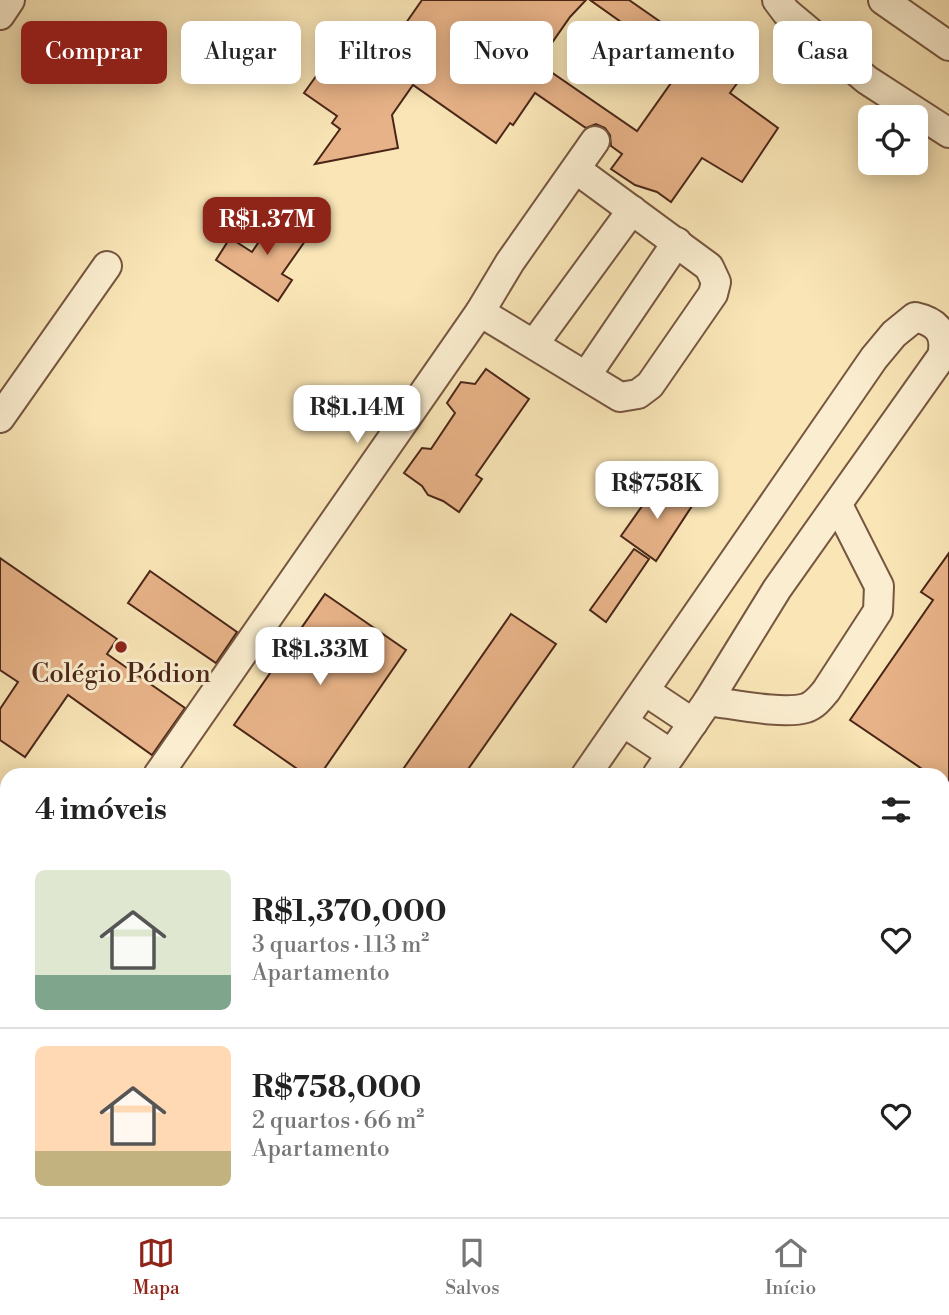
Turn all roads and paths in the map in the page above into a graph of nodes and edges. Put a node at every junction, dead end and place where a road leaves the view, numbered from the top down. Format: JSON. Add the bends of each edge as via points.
{"nodes":[{"id":1,"x":10,"y":0,"type":"edge"},
{"id":2,"x":777,"y":0,"type":"edge"},
{"id":3,"x":883,"y":0,"type":"edge"},
{"id":4,"x":0,"y":15,"type":"edge"},
{"id":5,"x":949,"y":46,"type":"edge"},
{"id":6,"x":949,"y":133,"type":"edge"},
{"id":7,"x":595,"y":141,"type":"dead end"},
{"id":8,"x":577,"y":170,"type":"junction"},
{"id":9,"x":632,"y":210,"type":"junction"},
{"id":10,"x":677,"y":242,"type":"junction"},
{"id":11,"x":107,"y":267,"type":"dead end"},
{"id":12,"x":480,"y":312,"type":"junction"},
{"id":13,"x":534,"y":344,"type":"junction"},
{"id":14,"x":586,"y":376,"type":"junction"},
{"id":15,"x":0,"y":418,"type":"edge"},
{"id":16,"x":838,"y":505,"type":"junction"},
{"id":17,"x":645,"y":691,"type":"junction"},
{"id":18,"x":700,"y":712,"type":"junction"},
{"id":19,"x":623,"y":722,"type":"junction"},
{"id":20,"x":664,"y":765,"type":"edge"},
{"id":21,"x":163,"y":768,"type":"edge"},
{"id":22,"x":591,"y":768,"type":"edge"}],
"edges":[{"from":1,"to":4,"type":"street"},
{"from":2,"to":6,"type":"street","via":[[867,80]]},
{"from":3,"to":5,"type":"street"},
{"from":7,"to":8,"type":"street"},
{"from":8,"to":9,"type":"street"},
{"from":8,"to":12,"type":"street"},
{"from":9,"to":10,"type":"street"},
{"from":9,"to":13,"type":"street"},
{"from":10,"to":14,"type":"street"},
{"from":10,"to":14,"type":"street","via":[[709,267],[716,282],[713,294],[650,385],[638,394],[620,397]]},
{"from":11,"to":15,"type":"street"},
{"from":12,"to":13,"type":"street"},
{"from":12,"to":21,"type":"street"},
{"from":13,"to":14,"type":"street"},
{"from":16,"to":17,"type":"street","via":[[942,356],[945,342],[928,320],[915,317],[906,322],[874,358]]},
{"from":16,"to":18,"type":"street","via":[[777,589]]},
{"from":16,"to":18,"type":"street","via":[[879,586],[880,600],[878,611],[826,691],[817,703],[790,711]]},
{"from":17,"to":18,"type":"street"},
{"from":17,"to":19,"type":"street"},
{"from":18,"to":20,"type":"street"},
{"from":19,"to":20,"type":"street"},
{"from":19,"to":22,"type":"street"}]}
